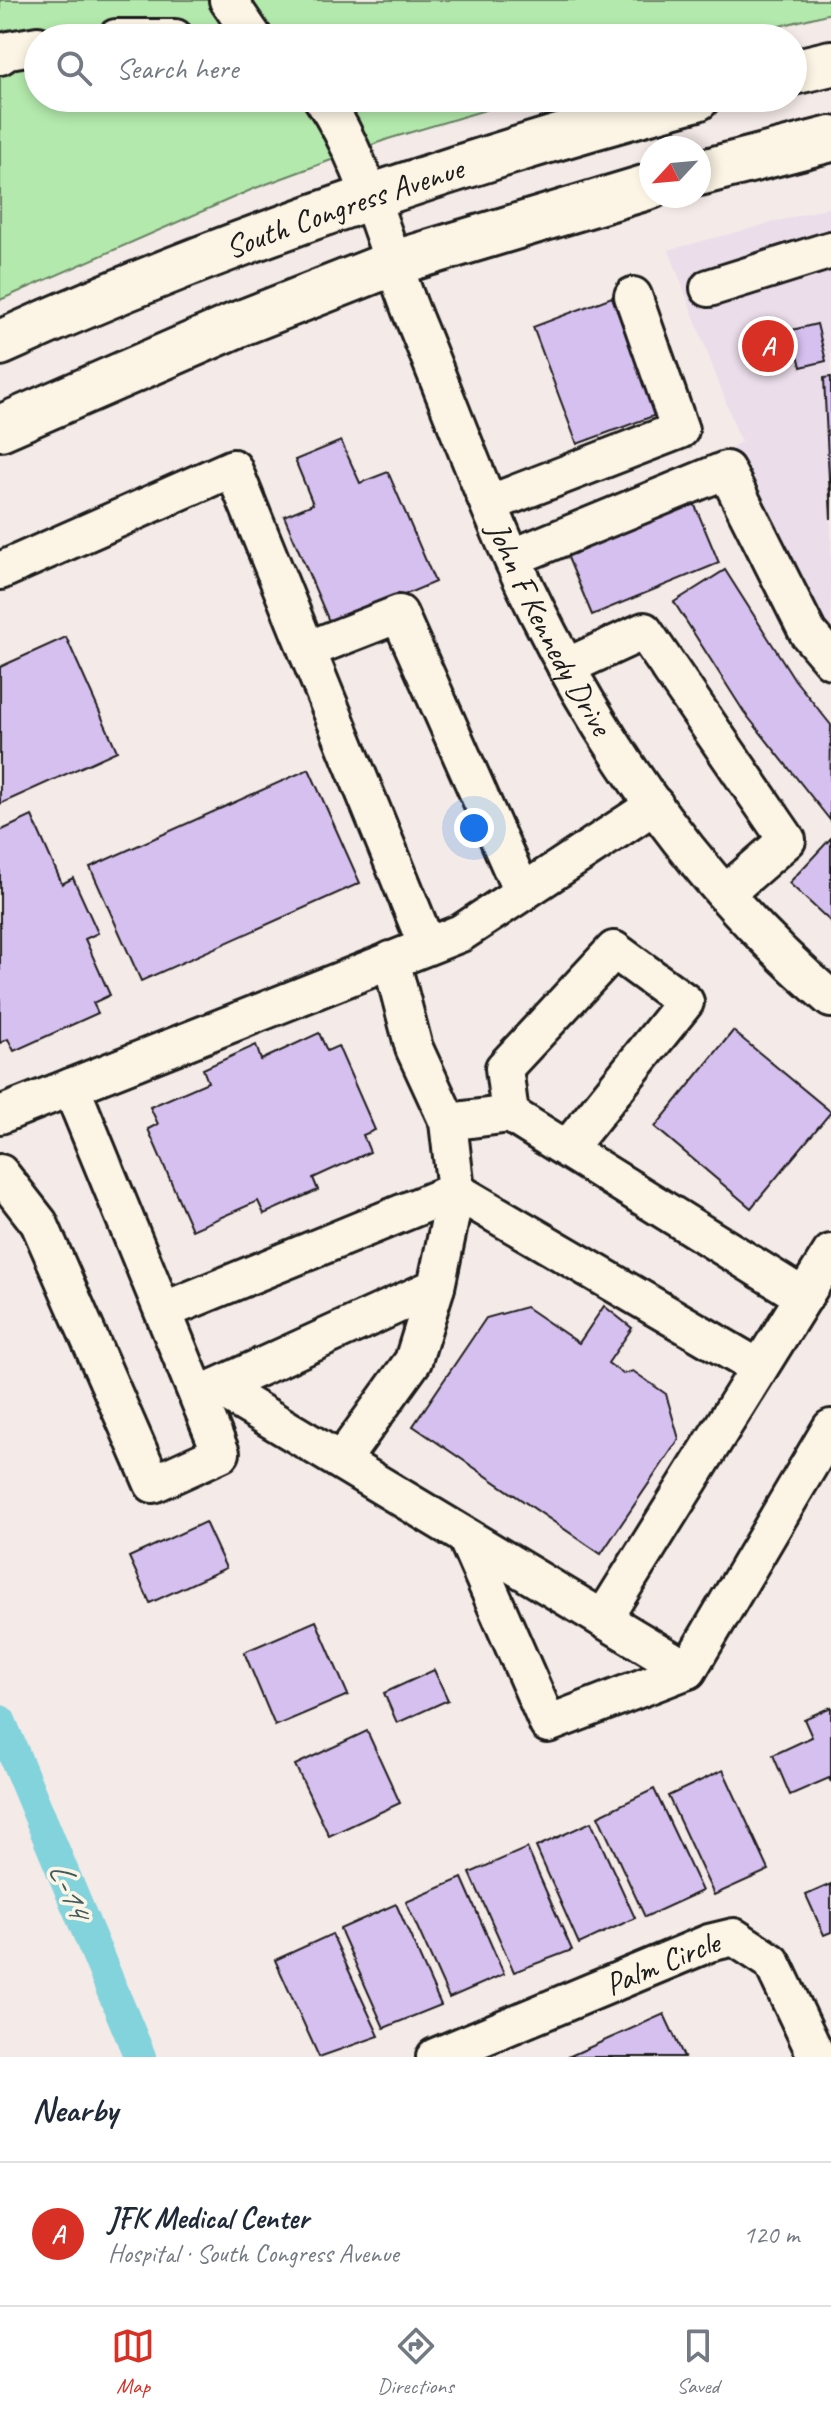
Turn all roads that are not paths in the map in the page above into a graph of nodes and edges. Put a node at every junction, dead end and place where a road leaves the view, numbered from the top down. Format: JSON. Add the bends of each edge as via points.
{"nodes":[{"id":1,"x":228,"y":0,"type":"edge"},
{"id":2,"x":244,"y":24,"type":"edge"},
{"id":3,"x":24,"y":47,"type":"edge"},
{"id":4,"x":0,"y":56,"type":"edge"},
{"id":5,"x":831,"y":63,"type":"edge"},
{"id":6,"x":807,"y":69,"type":"edge"},
{"id":7,"x":332,"y":112,"type":"edge"},
{"id":8,"x":648,"y":112,"type":"edge"},
{"id":9,"x":831,"y":139,"type":"edge"},
{"id":10,"x":711,"y":170,"type":"edge"},
{"id":11,"x":639,"y":190,"type":"edge"},
{"id":12,"x":369,"y":196,"type":"junction"},
{"id":13,"x":831,"y":250,"type":"edge"},
{"id":14,"x":391,"y":264,"type":"junction"},
{"id":15,"x":709,"y":288,"type":"dead end"},
{"id":16,"x":633,"y":296,"type":"dead end"},
{"id":17,"x":0,"y":343,"type":"edge"},
{"id":18,"x":0,"y":428,"type":"edge"},
{"id":19,"x":491,"y":503,"type":"junction"},
{"id":20,"x":514,"y":557,"type":"junction"},
{"id":21,"x":0,"y":571,"type":"edge"},
{"id":22,"x":307,"y":650,"type":"junction"},
{"id":23,"x":831,"y":660,"type":"edge"},
{"id":24,"x":566,"y":667,"type":"junction"},
{"id":25,"x":655,"y":805,"type":"junction"},
{"id":26,"x":522,"y":892,"type":"junction"},
{"id":27,"x":726,"y":893,"type":"junction"},
{"id":28,"x":427,"y":946,"type":"junction"},
{"id":29,"x":391,"y":960,"type":"junction"},
{"id":30,"x":824,"y":979,"type":"edge"},
{"id":31,"x":71,"y":1087,"type":"junction"},
{"id":32,"x":510,"y":1114,"type":"junction"},
{"id":33,"x":0,"y":1115,"type":"edge"},
{"id":34,"x":448,"y":1122,"type":"junction"},
{"id":35,"x":567,"y":1149,"type":"junction"},
{"id":36,"x":0,"y":1173,"type":"edge"},
{"id":37,"x":456,"y":1191,"type":"junction"},
{"id":38,"x":831,"y":1253,"type":"edge"},
{"id":39,"x":436,"y":1287,"type":"junction"},
{"id":40,"x":804,"y":1297,"type":"junction"},
{"id":41,"x":163,"y":1311,"type":"junction"},
{"id":42,"x":759,"y":1368,"type":"junction"},
{"id":43,"x":207,"y":1391,"type":"junction"},
{"id":44,"x":831,"y":1428,"type":"edge"},
{"id":45,"x":341,"y":1461,"type":"junction"},
{"id":46,"x":466,"y":1537,"type":"junction"},
{"id":47,"x":603,"y":1619,"type":"junction"},
{"id":48,"x":688,"y":1670,"type":"junction"},
{"id":49,"x":503,"y":2044,"type":"edge"},
{"id":50,"x":435,"y":2057,"type":"edge"},
{"id":51,"x":817,"y":2057,"type":"edge"}],
"edges":[{"from":1,"to":2,"type":"street"},
{"from":3,"to":4,"type":"street"},
{"from":5,"to":6,"type":"main road"},
{"from":7,"to":12,"type":"street","name":"John F Kennedy Drive"},
{"from":8,"to":12,"type":"main road","name":"South Congress Avenue"},
{"from":9,"to":10,"type":"main road"},
{"from":11,"to":14,"type":"main road"},
{"from":12,"to":14,"type":"street","name":"John F Kennedy Drive"},
{"from":12,"to":17,"type":"main road","name":"South Congress Avenue","via":[[216,251]]},
{"from":13,"to":15,"type":"street"},
{"from":14,"to":18,"type":"main road"},
{"from":14,"to":19,"type":"street","name":"John F Kennedy Drive"},
{"from":16,"to":19,"type":"street","via":[[680,430]]},
{"from":19,"to":20,"type":"street","name":"John F Kennedy Drive"},
{"from":20,"to":23,"type":"street","via":[[726,470],[808,633]]},
{"from":20,"to":24,"type":"street","name":"John F Kennedy Drive"},
{"from":21,"to":22,"type":"street","via":[[233,468]]},
{"from":22,"to":26,"type":"street","via":[[399,614]]},
{"from":22,"to":28,"type":"street"},
{"from":24,"to":25,"type":"street","name":"John F Kennedy Drive"},
{"from":24,"to":27,"type":"street","via":[[644,631],[787,840]]},
{"from":25,"to":26,"type":"street"},
{"from":25,"to":27,"type":"street","name":"John F Kennedy Drive"},
{"from":26,"to":28,"type":"street","via":[[461,933]]},
{"from":27,"to":30,"type":"street","name":"John F Kennedy Drive"},
{"from":28,"to":29,"type":"street"},
{"from":29,"to":31,"type":"street"},
{"from":29,"to":34,"type":"street","via":[[414,1048]]},
{"from":31,"to":33,"type":"street"},
{"from":31,"to":41,"type":"street"},
{"from":32,"to":34,"type":"street"},
{"from":32,"to":35,"type":"street"},
{"from":32,"to":35,"type":"street","via":[[504,1068],[614,950],[685,1002]]},
{"from":34,"to":37,"type":"street"},
{"from":35,"to":40,"type":"street"},
{"from":36,"to":43,"type":"street","via":[[39,1223],[153,1484],[221,1453]]},
{"from":37,"to":39,"type":"street"},
{"from":37,"to":41,"type":"street"},
{"from":37,"to":42,"type":"street"},
{"from":38,"to":40,"type":"street"},
{"from":39,"to":43,"type":"street"},
{"from":39,"to":45,"type":"street","via":[[413,1361]]},
{"from":40,"to":42,"type":"street"},
{"from":41,"to":43,"type":"street"},
{"from":42,"to":47,"type":"street"},
{"from":43,"to":45,"type":"street"},
{"from":44,"to":48,"type":"street"},
{"from":45,"to":46,"type":"street"},
{"from":46,"to":47,"type":"street"},
{"from":46,"to":48,"type":"street","via":[[548,1724]]},
{"from":47,"to":48,"type":"street"},
{"from":49,"to":50,"type":"street","name":"Palm Circle"},
{"from":49,"to":51,"type":"street","name":"Palm Circle","via":[[709,1943],[734,1937],[772,1962]]}]}
